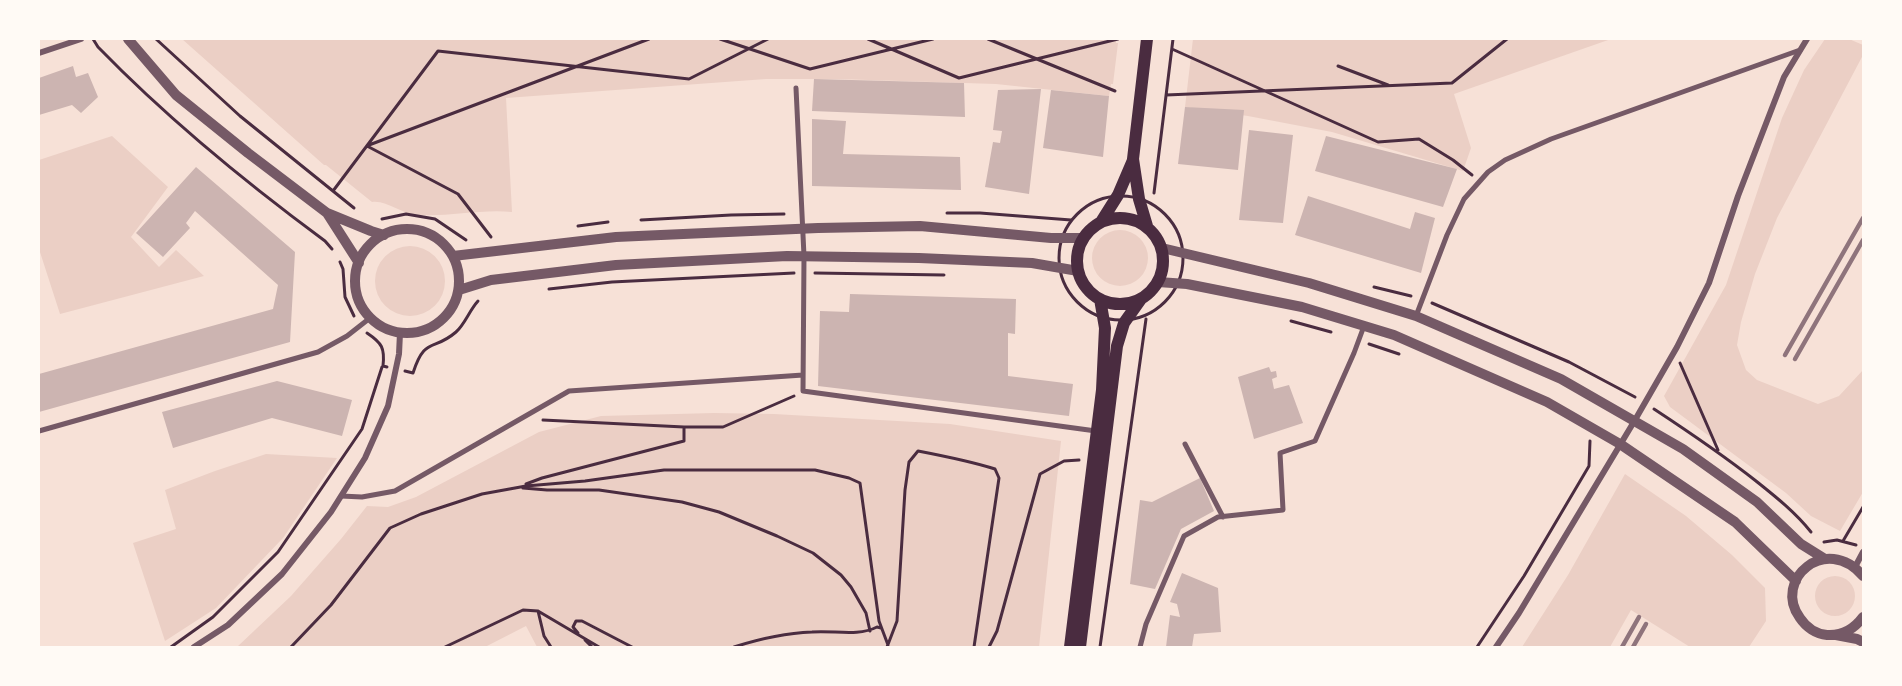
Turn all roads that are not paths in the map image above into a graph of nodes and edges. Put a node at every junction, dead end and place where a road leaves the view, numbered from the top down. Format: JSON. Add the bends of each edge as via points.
{"nodes":[{"id":1,"x":81,"y":39,"type":"edge"},
{"id":2,"x":128,"y":39,"type":"edge"},
{"id":3,"x":1147,"y":39,"type":"edge"},
{"id":4,"x":1807,"y":39,"type":"edge"},
{"id":5,"x":1800,"y":50,"type":"junction"},
{"id":6,"x":39,"y":53,"type":"edge"},
{"id":7,"x":796,"y":88,"type":"dead end"},
{"id":8,"x":1133,"y":159,"type":"junction"},
{"id":9,"x":327,"y":213,"type":"junction"},
{"id":10,"x":1101,"y":222,"type":"junction"},
{"id":11,"x":1147,"y":226,"type":"junction"},
{"id":12,"x":803,"y":228,"type":"junction"},
{"id":13,"x":384,"y":235,"type":"junction"},
{"id":14,"x":1083,"y":238,"type":"junction"},
{"id":15,"x":1162,"y":249,"type":"junction"},
{"id":16,"x":453,"y":256,"type":"junction"},
{"id":17,"x":804,"y":256,"type":"junction"},
{"id":18,"x":359,"y":262,"type":"junction"},
{"id":19,"x":1078,"y":271,"type":"junction"},
{"id":20,"x":1158,"y":282,"type":"junction"},
{"id":21,"x":459,"y":290,"type":"junction"},
{"id":22,"x":1141,"y":299,"type":"junction"},
{"id":23,"x":1100,"y":300,"type":"junction"},
{"id":24,"x":1416,"y":316,"type":"junction"},
{"id":25,"x":370,"y":318,"type":"junction"},
{"id":26,"x":1364,"y":326,"type":"junction"},
{"id":27,"x":400,"y":333,"type":"junction"},
{"id":28,"x":803,"y":375,"type":"junction"},
{"id":29,"x":1635,"y":420,"type":"junction"},
{"id":30,"x":39,"y":431,"type":"edge"},
{"id":31,"x":1097,"y":432,"type":"junction"},
{"id":32,"x":1185,"y":444,"type":"dead end"},
{"id":33,"x":1620,"y":444,"type":"junction"},
{"id":34,"x":341,"y":496,"type":"junction"},
{"id":35,"x":1222,"y":517,"type":"junction"},
{"id":36,"x":1863,"y":552,"type":"edge"},
{"id":37,"x":1824,"y":559,"type":"junction"},
{"id":38,"x":1855,"y":567,"type":"junction"},
{"id":39,"x":1863,"y":576,"type":"edge"},
{"id":40,"x":1796,"y":580,"type":"junction"},
{"id":41,"x":1863,"y":617,"type":"edge"},
{"id":42,"x":1836,"y":635,"type":"junction"},
{"id":43,"x":1863,"y":642,"type":"edge"},
{"id":44,"x":195,"y":647,"type":"edge"},
{"id":45,"x":1070,"y":647,"type":"edge"},
{"id":46,"x":1080,"y":647,"type":"edge"},
{"id":47,"x":1140,"y":647,"type":"edge"},
{"id":48,"x":1496,"y":647,"type":"edge"}],
"edges":[{"from":1,"to":6,"type":"street"},
{"from":2,"to":9,"type":"street","via":[[177,95]]},
{"from":3,"to":8,"type":"main road"},
{"from":4,"to":5,"type":"street"},
{"from":5,"to":24,"type":"street","via":[[1551,139],[1505,160],[1488,172],[1464,199]]},
{"from":5,"to":29,"type":"street","via":[[1780,88],[1709,283]]},
{"from":7,"to":12,"type":"street"},
{"from":8,"to":10,"type":"main road"},
{"from":8,"to":11,"type":"main road"},
{"from":9,"to":13,"type":"street"},
{"from":9,"to":18,"type":"street"},
{"from":10,"to":11,"type":"main road","via":[[1125,217]]},
{"from":10,"to":14,"type":"main road"},
{"from":11,"to":15,"type":"main road"},
{"from":12,"to":14,"type":"street","via":[[920,226]]},
{"from":12,"to":16,"type":"street","via":[[616,237]]},
{"from":12,"to":17,"type":"street"},
{"from":13,"to":16,"type":"street","via":[[399,230],[430,234]]},
{"from":13,"to":18,"type":"street","via":[[373,242]]},
{"from":14,"to":19,"type":"main road","via":[[1077,254]]},
{"from":15,"to":20,"type":"main road","via":[[1163,268]]},
{"from":15,"to":24,"type":"street","via":[[1309,282]]},
{"from":16,"to":21,"type":"street","via":[[459,272]]},
{"from":17,"to":19,"type":"street","via":[[1032,263]]},
{"from":17,"to":21,"type":"street","via":[[616,265],[490,280]]},
{"from":17,"to":28,"type":"street"},
{"from":18,"to":25,"type":"street","via":[[356,292]]},
{"from":19,"to":23,"type":"main road","via":[[1083,284]]},
{"from":20,"to":22,"type":"main road"},
{"from":20,"to":26,"type":"street","via":[[1302,307]]},
{"from":21,"to":27,"type":"street","via":[[454,305],[432,328]]},
{"from":22,"to":23,"type":"main road","via":[[1120,304]]},
{"from":22,"to":46,"type":"main road","via":[[1126,319],[1117,346]]},
{"from":23,"to":31,"type":"main road","via":[[1105,351]]},
{"from":24,"to":29,"type":"street","via":[[1561,379]]},
{"from":25,"to":27,"type":"street"},
{"from":25,"to":30,"type":"street","via":[[318,352]]},
{"from":26,"to":33,"type":"street","via":[[1405,339],[1547,402]]},
{"from":26,"to":35,"type":"street","via":[[1315,441],[1280,453],[1283,510]]},
{"from":27,"to":34,"type":"street","via":[[388,406],[365,458]]},
{"from":28,"to":31,"type":"street","via":[[803,392]]},
{"from":28,"to":34,"type":"street","via":[[569,391],[395,491]]},
{"from":29,"to":33,"type":"street"},
{"from":29,"to":37,"type":"street","via":[[1748,496],[1801,544]]},
{"from":31,"to":45,"type":"main road"},
{"from":32,"to":35,"type":"street"},
{"from":33,"to":40,"type":"street","via":[[1734,522]]},
{"from":33,"to":48,"type":"street"},
{"from":34,"to":44,"type":"street","via":[[282,574],[228,625]]},
{"from":35,"to":47,"type":"street","via":[[1184,536]]},
{"from":36,"to":38,"type":"street"},
{"from":37,"to":38,"type":"street","via":[[1835,558]]},
{"from":37,"to":40,"type":"street","via":[[1803,570]]},
{"from":38,"to":39,"type":"street"},
{"from":40,"to":42,"type":"street","via":[[1793,604],[1797,615],[1813,631]]},
{"from":41,"to":42,"type":"street","via":[[1855,627]]},
{"from":42,"to":43,"type":"street"}]}
